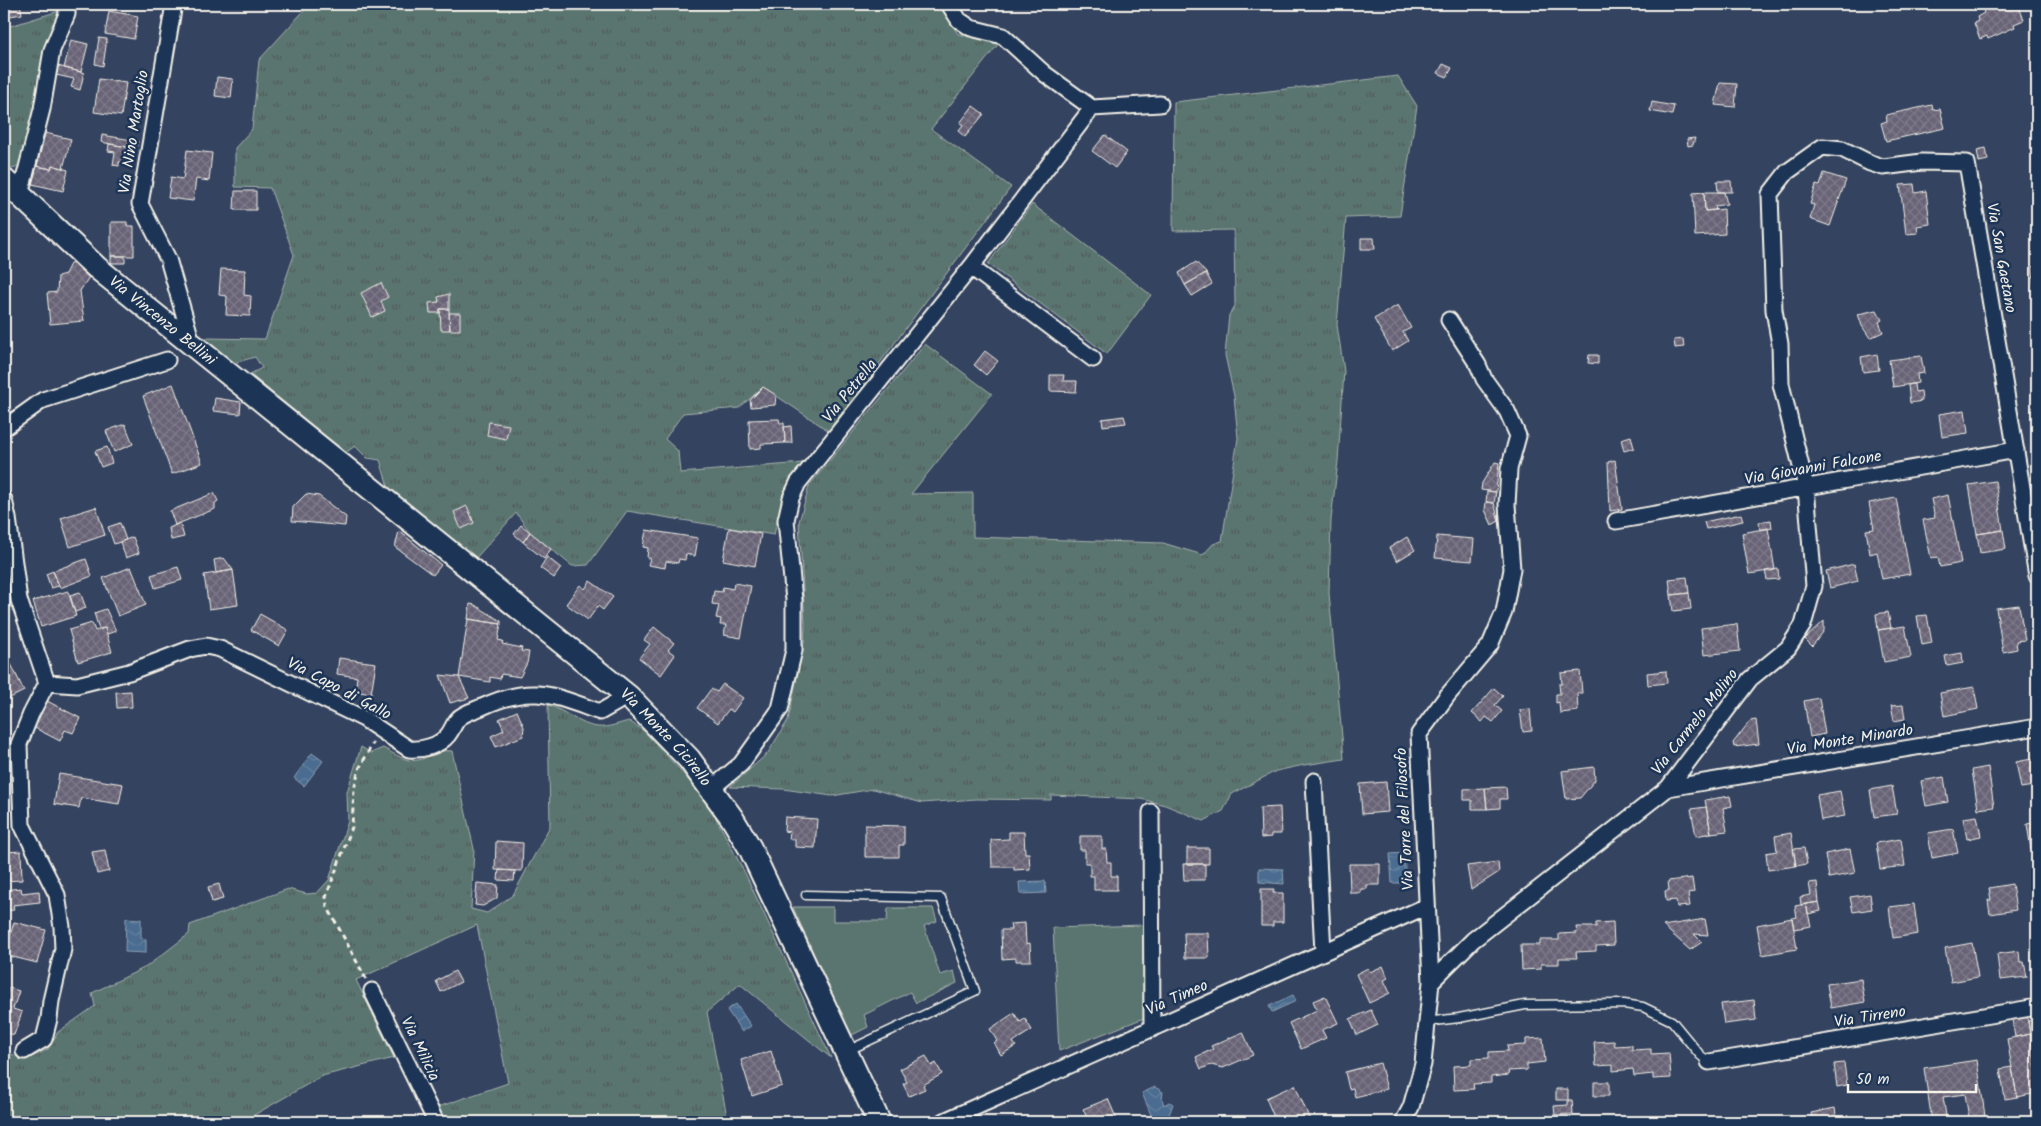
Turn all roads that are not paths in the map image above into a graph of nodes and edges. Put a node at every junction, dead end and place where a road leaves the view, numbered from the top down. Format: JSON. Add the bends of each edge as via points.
{"nodes":[{"id":1,"x":64,"y":4,"type":"edge"},
{"id":2,"x":174,"y":4,"type":"edge"},
{"id":3,"x":949,"y":4,"type":"edge"},
{"id":4,"x":1160,"y":104,"type":"dead end"},
{"id":5,"x":1092,"y":108,"type":"junction"},
{"id":6,"x":4,"y":180,"type":"edge"},
{"id":7,"x":1770,"y":194,"type":"joint"},
{"id":8,"x":20,"y":195,"type":"junction"},
{"id":9,"x":972,"y":266,"type":"junction"},
{"id":10,"x":1449,"y":320,"type":"dead end"},
{"id":11,"x":194,"y":347,"type":"junction"},
{"id":12,"x":1093,"y":359,"type":"dead end"},
{"id":13,"x":167,"y":360,"type":"dead end"},
{"id":14,"x":4,"y":428,"type":"edge"},
{"id":15,"x":2016,"y":450,"type":"junction"},
{"id":16,"x":328,"y":454,"type":"joint"},
{"id":17,"x":1806,"y":487,"type":"junction"},
{"id":18,"x":4,"y":500,"type":"edge"},
{"id":19,"x":1616,"y":521,"type":"dead end"},
{"id":20,"x":2037,"y":576,"type":"edge"},
{"id":21,"x":47,"y":683,"type":"junction"},
{"id":22,"x":628,"y":696,"type":"junction"},
{"id":23,"x":2037,"y":727,"type":"edge"},
{"id":24,"x":1314,"y":781,"type":"dead end"},
{"id":25,"x":712,"y":788,"type":"junction"},
{"id":26,"x":1668,"y":788,"type":"junction"},
{"id":27,"x":1151,"y":812,"type":"dead end"},
{"id":28,"x":806,"y":895,"type":"dead end"},
{"id":29,"x":1427,"y":906,"type":"junction"},
{"id":30,"x":1323,"y":952,"type":"junction"},
{"id":31,"x":1431,"y":982,"type":"junction"},
{"id":32,"x":372,"y":991,"type":"road end"},
{"id":33,"x":2037,"y":1007,"type":"edge"},
{"id":34,"x":1426,"y":1022,"type":"junction"},
{"id":35,"x":1152,"y":1028,"type":"junction"},
{"id":36,"x":24,"y":1051,"type":"dead end"},
{"id":37,"x":845,"y":1052,"type":"junction"},
{"id":38,"x":1709,"y":1062,"type":"joint"},
{"id":39,"x":436,"y":1122,"type":"edge"},
{"id":40,"x":879,"y":1122,"type":"edge"},
{"id":41,"x":942,"y":1122,"type":"edge"},
{"id":42,"x":1403,"y":1122,"type":"edge"}],
"edges":[{"from":1,"to":8,"type":"street","via":[[67,14],[52,50],[42,109]]},
{"from":2,"to":11,"type":"street","name":"Via Nino Martoglio","via":[[140,204],[168,259]]},
{"from":3,"to":5,"type":"street","via":[[958,20],[971,28],[1003,36],[1045,74]]},
{"from":4,"to":5,"type":"street"},
{"from":5,"to":9,"type":"street","name":"Via Petrella"},
{"from":6,"to":8,"type":"street","name":"Via Vincenzo Bellini"},
{"from":7,"to":15,"type":"street","name":"Via San Gaetano","via":[[1787,172],[1822,147],[1842,149],[1883,167],[1922,162],[1967,163]]},
{"from":7,"to":17,"type":"street","name":"Via Carmelo Molino","via":[[1774,310],[1780,344],[1781,384]]},
{"from":8,"to":11,"type":"street","name":"Via Vincenzo Bellini","via":[[96,267]]},
{"from":9,"to":12,"type":"street"},
{"from":9,"to":25,"type":"street","name":"Via Petrella","via":[[798,483],[786,520],[794,600],[794,650],[780,709],[742,764]]},
{"from":10,"to":29,"type":"street","name":"Via Torre del Filosofo","via":[[1507,411],[1518,436],[1508,469],[1512,570],[1504,612],[1490,645],[1446,696],[1419,734]]},
{"from":11,"to":16,"type":"street","name":"Via Vincenzo Bellini"},
{"from":13,"to":14,"type":"street","via":[[43,400]]},
{"from":15,"to":17,"type":"street","name":"Via Giovanni Falcone"},
{"from":15,"to":20,"type":"street","name":"Via San Gaetano"},
{"from":16,"to":22,"type":"street","name":"Via Monte Cicirello"},
{"from":17,"to":19,"type":"street","name":"Via Giovanni Falcone"},
{"from":17,"to":26,"type":"street","name":"Via Carmelo Molino","via":[[1814,586],[1804,625],[1788,648],[1750,679]]},
{"from":18,"to":21,"type":"street","via":[[19,600]]},
{"from":21,"to":22,"type":"street","name":"Via Capo di Gallo","via":[[77,685],[129,672],[206,646],[220,649],[364,719],[409,749],[418,750],[447,736],[458,718],[523,693],[551,695],[600,712]]},
{"from":21,"to":36,"type":"street","via":[[18,744],[22,825],[57,895],[63,949],[44,1039]]},
{"from":22,"to":25,"type":"street","name":"Via Monte Cicirello"},
{"from":23,"to":26,"type":"street","name":"Via Monte Minardo"},
{"from":24,"to":30,"type":"street"},
{"from":25,"to":37,"type":"street","name":"Via Monte Cicirello","via":[[750,848]]},
{"from":26,"to":31,"type":"street","name":"Via Carmelo Molino","via":[[1473,940]]},
{"from":27,"to":35,"type":"street"},
{"from":28,"to":37,"type":"lane","via":[[941,898],[975,991]]},
{"from":29,"to":30,"type":"street","name":"Via Timeo"},
{"from":29,"to":31,"type":"street","name":"Via Torre del Filosofo"},
{"from":30,"to":35,"type":"street","name":"Via Timeo"},
{"from":31,"to":34,"type":"street","name":"Via Torre del Filosofo"},
{"from":32,"to":39,"type":"street","name":"Via Milicia"},
{"from":33,"to":38,"type":"street","name":"Via Tirreno"},
{"from":34,"to":38,"type":"lane","via":[[1526,1005],[1624,1004],[1643,1008],[1672,1021]]},
{"from":34,"to":42,"type":"street","name":"Via Torre del Filosofo","via":[[1422,1064],[1411,1107]]},
{"from":35,"to":41,"type":"street","name":"Via Timeo"},
{"from":37,"to":40,"type":"street","name":"Via Monte Cicirello"}]}
